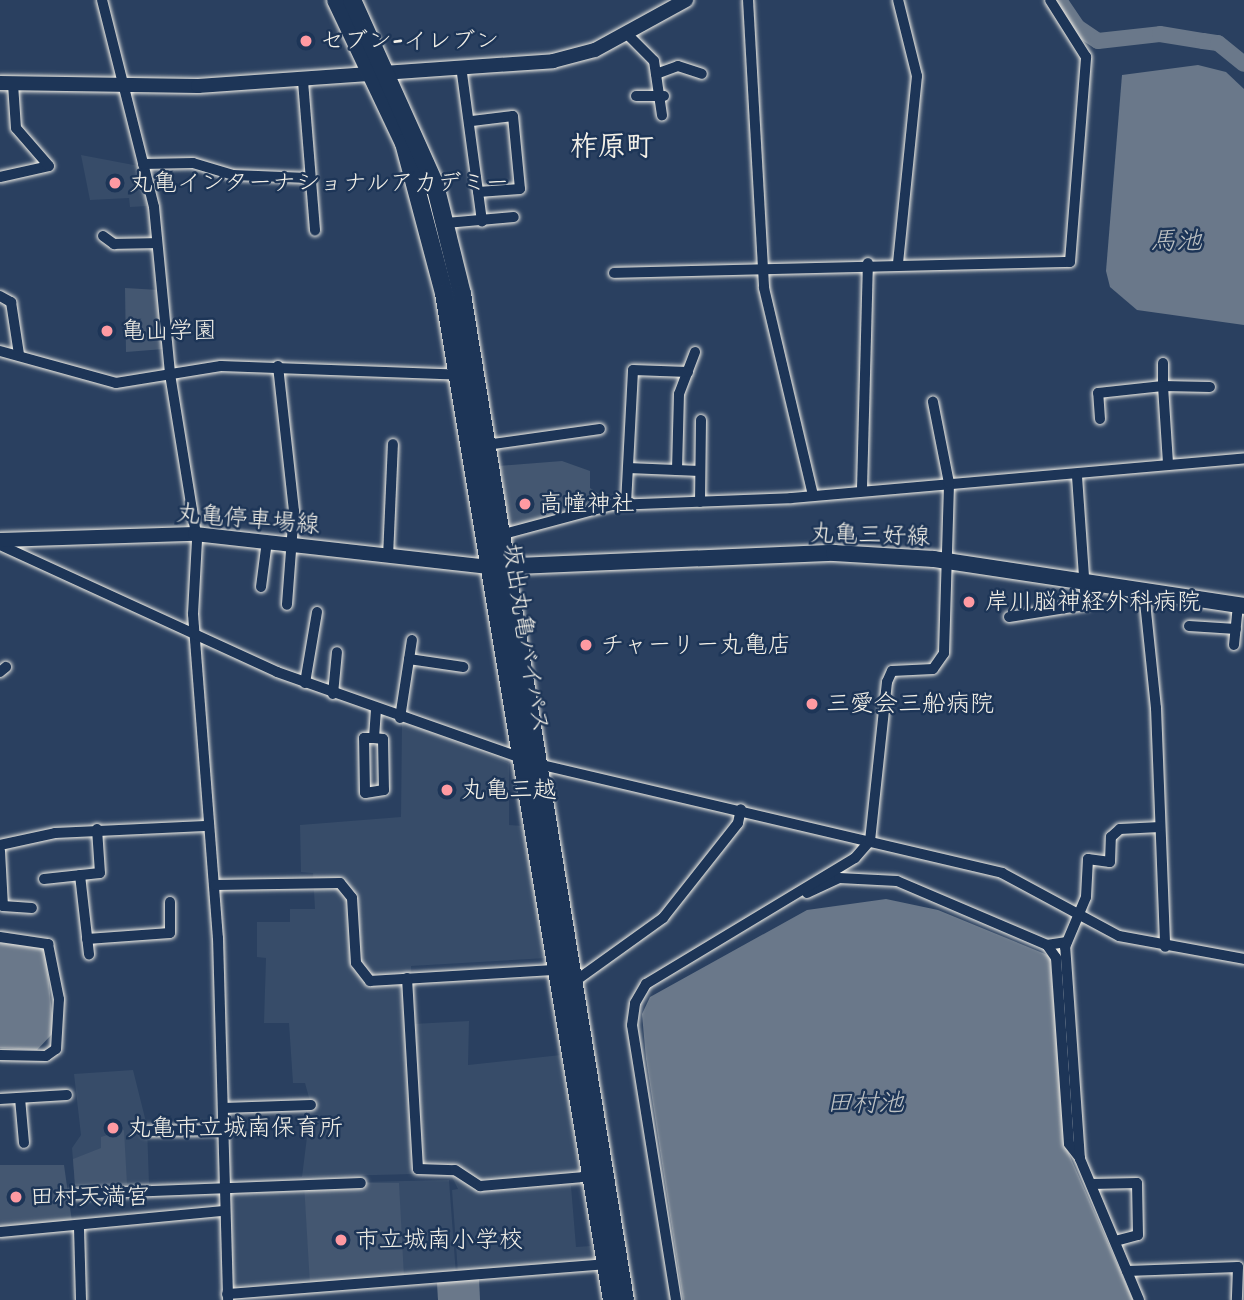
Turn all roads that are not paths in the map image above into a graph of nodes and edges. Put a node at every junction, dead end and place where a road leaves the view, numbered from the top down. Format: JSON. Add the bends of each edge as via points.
{"nodes":[{"id":1,"x":102,"y":0,"type":"edge"},
{"id":2,"x":336,"y":0,"type":"edge"},
{"id":3,"x":352,"y":0,"type":"edge"},
{"id":4,"x":686,"y":0,"type":"edge"},
{"id":5,"x":748,"y":0,"type":"edge"},
{"id":6,"x":898,"y":0,"type":"edge"},
{"id":7,"x":1050,"y":0,"type":"edge"},
{"id":8,"x":627,"y":34,"type":"junction"},
{"id":9,"x":461,"y":66,"type":"junction"},
{"id":10,"x":656,"y":74,"type":"junction"},
{"id":11,"x":702,"y":74,"type":"dead end"},
{"id":12,"x":382,"y":77,"type":"junction"},
{"id":13,"x":303,"y":81,"type":"junction"},
{"id":14,"x":6,"y":83,"type":"edge"},
{"id":15,"x":124,"y":87,"type":"junction"},
{"id":16,"x":636,"y":96,"type":"dead end"},
{"id":17,"x":664,"y":96,"type":"junction"},
{"id":18,"x":662,"y":115,"type":"dead end"},
{"id":19,"x":472,"y":121,"type":"junction"},
{"id":20,"x":143,"y":164,"type":"junction"},
{"id":21,"x":0,"y":177,"type":"edge"},
{"id":22,"x":308,"y":177,"type":"junction"},
{"id":23,"x":478,"y":192,"type":"junction"},
{"id":24,"x":514,"y":217,"type":"dead end"},
{"id":25,"x":482,"y":222,"type":"junction"},
{"id":26,"x":446,"y":223,"type":"junction"},
{"id":27,"x":315,"y":231,"type":"dead end"},
{"id":28,"x":103,"y":236,"type":"dead end"},
{"id":29,"x":158,"y":243,"type":"junction"},
{"id":30,"x":868,"y":263,"type":"junction"},
{"id":31,"x":898,"y":263,"type":"junction"},
{"id":32,"x":763,"y":266,"type":"junction"},
{"id":33,"x":614,"y":273,"type":"dead end"},
{"id":34,"x":0,"y":296,"type":"edge"},
{"id":35,"x":0,"y":351,"type":"edge"},
{"id":36,"x":695,"y":352,"type":"dead end"},
{"id":37,"x":19,"y":354,"type":"junction"},
{"id":38,"x":1163,"y":363,"type":"dead end"},
{"id":39,"x":278,"y":366,"type":"junction"},
{"id":40,"x":688,"y":372,"type":"junction"},
{"id":41,"x":170,"y":374,"type":"junction"},
{"id":42,"x":468,"y":375,"type":"junction"},
{"id":43,"x":1163,"y":386,"type":"junction"},
{"id":44,"x":1210,"y":387,"type":"dead end"},
{"id":45,"x":933,"y":402,"type":"dead end"},
{"id":46,"x":1100,"y":419,"type":"dead end"},
{"id":47,"x":701,"y":420,"type":"dead end"},
{"id":48,"x":600,"y":429,"type":"dead end"},
{"id":49,"x":393,"y":444,"type":"dead end"},
{"id":50,"x":486,"y":445,"type":"junction"},
{"id":51,"x":1244,"y":458,"type":"edge"},
{"id":52,"x":1168,"y":464,"type":"junction"},
{"id":53,"x":628,"y":468,"type":"junction"},
{"id":54,"x":677,"y":470,"type":"junction"},
{"id":55,"x":700,"y":471,"type":"junction"},
{"id":56,"x":1077,"y":475,"type":"junction"},
{"id":57,"x":949,"y":483,"type":"junction"},
{"id":58,"x":862,"y":489,"type":"junction"},
{"id":59,"x":813,"y":495,"type":"junction"},
{"id":60,"x":700,"y":502,"type":"junction"},
{"id":61,"x":626,"y":504,"type":"junction"},
{"id":62,"x":195,"y":534,"type":"junction"},
{"id":63,"x":499,"y":535,"type":"junction"},
{"id":64,"x":267,"y":541,"type":"junction"},
{"id":65,"x":0,"y":543,"type":"edge"},
{"id":66,"x":293,"y":544,"type":"junction"},
{"id":67,"x":388,"y":557,"type":"junction"},
{"id":68,"x":949,"y":562,"type":"junction"},
{"id":69,"x":498,"y":567,"type":"junction"},
{"id":70,"x":1086,"y":583,"type":"junction"},
{"id":71,"x":261,"y":587,"type":"dead end"},
{"id":72,"x":1144,"y":592,"type":"junction"},
{"id":73,"x":287,"y":605,"type":"dead end"},
{"id":74,"x":1241,"y":605,"type":"edge"},
{"id":75,"x":317,"y":612,"type":"dead end"},
{"id":76,"x":1009,"y":617,"type":"dead end"},
{"id":77,"x":1189,"y":626,"type":"dead end"},
{"id":78,"x":1236,"y":629,"type":"junction"},
{"id":79,"x":197,"y":638,"type":"junction"},
{"id":80,"x":412,"y":640,"type":"dead end"},
{"id":81,"x":1234,"y":645,"type":"dead end"},
{"id":82,"x":337,"y":652,"type":"dead end"},
{"id":83,"x":409,"y":659,"type":"junction"},
{"id":84,"x":463,"y":667,"type":"dead end"},
{"id":85,"x":305,"y":683,"type":"junction"},
{"id":86,"x":333,"y":694,"type":"junction"},
{"id":87,"x":376,"y":710,"type":"junction"},
{"id":88,"x":400,"y":718,"type":"junction"},
{"id":89,"x":374,"y":738,"type":"junction"},
{"id":90,"x":528,"y":760,"type":"junction"},
{"id":91,"x":741,"y":810,"type":"junction"},
{"id":92,"x":205,"y":826,"type":"junction"},
{"id":93,"x":1160,"y":828,"type":"junction"},
{"id":94,"x":97,"y":829,"type":"junction"},
{"id":95,"x":870,"y":841,"type":"junction"},
{"id":96,"x":0,"y":845,"type":"edge"},
{"id":97,"x":0,"y":851,"type":"edge"},
{"id":98,"x":80,"y":875,"type":"junction"},
{"id":99,"x":44,"y":879,"type":"dead end"},
{"id":100,"x":215,"y":885,"type":"junction"},
{"id":101,"x":170,"y":902,"type":"dead end"},
{"id":102,"x":2,"y":906,"type":"edge"},
{"id":103,"x":32,"y":908,"type":"dead end"},
{"id":104,"x":769,"y":912,"type":"junction"},
{"id":105,"x":1079,"y":917,"type":"junction"},
{"id":106,"x":0,"y":937,"type":"edge"},
{"id":107,"x":88,"y":939,"type":"junction"},
{"id":108,"x":1067,"y":942,"type":"junction"},
{"id":109,"x":1047,"y":945,"type":"junction"},
{"id":110,"x":1165,"y":947,"type":"junction"},
{"id":111,"x":89,"y":954,"type":"dead end"},
{"id":112,"x":1244,"y":959,"type":"edge"},
{"id":113,"x":557,"y":970,"type":"junction"},
{"id":114,"x":407,"y":978,"type":"junction"},
{"id":115,"x":574,"y":982,"type":"junction"},
{"id":116,"x":0,"y":1055,"type":"edge"},
{"id":117,"x":67,"y":1096,"type":"dead end"},
{"id":118,"x":20,"y":1098,"type":"junction"},
{"id":119,"x":0,"y":1099,"type":"edge"},
{"id":120,"x":311,"y":1105,"type":"dead end"},
{"id":121,"x":223,"y":1108,"type":"junction"},
{"id":122,"x":147,"y":1130,"type":"dead end"},
{"id":123,"x":222,"y":1130,"type":"junction"},
{"id":124,"x":24,"y":1143,"type":"dead end"},
{"id":125,"x":1080,"y":1158,"type":"junction"},
{"id":126,"x":598,"y":1175,"type":"junction"},
{"id":127,"x":361,"y":1183,"type":"dead end"},
{"id":128,"x":1091,"y":1184,"type":"junction"},
{"id":129,"x":223,"y":1185,"type":"junction"},
{"id":130,"x":75,"y":1194,"type":"dead end"},
{"id":131,"x":223,"y":1211,"type":"junction"},
{"id":132,"x":79,"y":1228,"type":"junction"},
{"id":133,"x":0,"y":1232,"type":"edge"},
{"id":134,"x":1116,"y":1241,"type":"junction"},
{"id":135,"x":606,"y":1264,"type":"junction"},
{"id":136,"x":1127,"y":1271,"type":"junction"},
{"id":137,"x":228,"y":1297,"type":"edge"},
{"id":138,"x":81,"y":1300,"type":"edge"},
{"id":139,"x":612,"y":1300,"type":"edge"},
{"id":140,"x":625,"y":1300,"type":"edge"},
{"id":141,"x":677,"y":1300,"type":"edge"},
{"id":142,"x":1139,"y":1300,"type":"edge"},
{"id":143,"x":1237,"y":1300,"type":"edge"}],
"edges":[{"from":1,"to":15,"type":"street"},
{"from":2,"to":12,"type":"highway","name":"坂出丸亀バイパス"},
{"from":3,"to":12,"type":"highway","name":"坂出丸亀バイパス"},
{"from":4,"to":8,"type":"street"},
{"from":5,"to":32,"type":"street"},
{"from":6,"to":31,"type":"street","via":[[917,76]]},
{"from":7,"to":31,"type":"street","via":[[1086,57],[1070,262]]},
{"from":8,"to":9,"type":"street","via":[[553,61]]},
{"from":8,"to":10,"type":"street","via":[[654,61]]},
{"from":9,"to":12,"type":"street"},
{"from":9,"to":19,"type":"street"},
{"from":10,"to":11,"type":"street","via":[[678,66]]},
{"from":10,"to":17,"type":"street"},
{"from":12,"to":13,"type":"street"},
{"from":12,"to":26,"type":"highway","name":"坂出丸亀バイパス"},
{"from":12,"to":42,"type":"highway","name":"坂出丸亀バイパス","via":[[417,185]]},
{"from":13,"to":15,"type":"street"},
{"from":13,"to":22,"type":"street"},
{"from":14,"to":15,"type":"street"},
{"from":14,"to":21,"type":"street","via":[[16,128],[49,166]]},
{"from":15,"to":20,"type":"street"},
{"from":16,"to":17,"type":"street"},
{"from":17,"to":18,"type":"street"},
{"from":19,"to":23,"type":"street"},
{"from":19,"to":23,"type":"street","via":[[513,116],[520,189]]},
{"from":20,"to":22,"type":"street","via":[[193,163],[233,175]]},
{"from":20,"to":29,"type":"street"},
{"from":22,"to":27,"type":"street"},
{"from":23,"to":25,"type":"street"},
{"from":24,"to":25,"type":"street"},
{"from":25,"to":26,"type":"street"},
{"from":26,"to":42,"type":"highway","name":"坂出丸亀バイパス"},
{"from":28,"to":29,"type":"street","via":[[114,244]]},
{"from":29,"to":41,"type":"street"},
{"from":30,"to":31,"type":"street"},
{"from":30,"to":32,"type":"street"},
{"from":30,"to":58,"type":"street"},
{"from":32,"to":33,"type":"street"},
{"from":32,"to":59,"type":"street","via":[[779,369]]},
{"from":34,"to":37,"type":"street","via":[[11,302]]},
{"from":35,"to":37,"type":"street"},
{"from":36,"to":40,"type":"street"},
{"from":37,"to":41,"type":"street","via":[[93,382]]},
{"from":38,"to":43,"type":"street"},
{"from":39,"to":41,"type":"street"},
{"from":39,"to":42,"type":"street"},
{"from":39,"to":66,"type":"street"},
{"from":40,"to":53,"type":"street","via":[[633,370]]},
{"from":40,"to":54,"type":"street","via":[[679,394]]},
{"from":41,"to":62,"type":"street"},
{"from":42,"to":50,"type":"highway","name":"坂出丸亀バイパス"},
{"from":42,"to":69,"type":"highway","name":"坂出丸亀バイパス"},
{"from":43,"to":44,"type":"street"},
{"from":43,"to":46,"type":"street","via":[[1098,393]]},
{"from":43,"to":52,"type":"street"},
{"from":45,"to":57,"type":"street"},
{"from":47,"to":55,"type":"street"},
{"from":48,"to":50,"type":"street"},
{"from":49,"to":67,"type":"street"},
{"from":50,"to":63,"type":"highway","name":"坂出丸亀バイパス"},
{"from":51,"to":52,"type":"street"},
{"from":52,"to":56,"type":"street"},
{"from":53,"to":54,"type":"street"},
{"from":53,"to":61,"type":"street"},
{"from":54,"to":55,"type":"street"},
{"from":55,"to":60,"type":"street"},
{"from":56,"to":57,"type":"street"},
{"from":56,"to":70,"type":"street"},
{"from":57,"to":58,"type":"street"},
{"from":57,"to":68,"type":"street"},
{"from":58,"to":59,"type":"street"},
{"from":59,"to":60,"type":"street"},
{"from":60,"to":61,"type":"street"},
{"from":61,"to":63,"type":"street"},
{"from":62,"to":64,"type":"street","name":"丸亀停車場線"},
{"from":62,"to":65,"type":"street","name":"丸亀停車場線"},
{"from":62,"to":79,"type":"street"},
{"from":63,"to":69,"type":"highway","name":"坂出丸亀バイパス"},
{"from":64,"to":66,"type":"street","name":"丸亀停車場線"},
{"from":64,"to":71,"type":"street"},
{"from":65,"to":79,"type":"street"},
{"from":66,"to":67,"type":"street","name":"丸亀停車場線"},
{"from":66,"to":73,"type":"street"},
{"from":67,"to":69,"type":"street","name":"丸亀停車場線"},
{"from":68,"to":69,"type":"main road","name":"丸亀三好線","via":[[834,553]]},
{"from":68,"to":70,"type":"main road","name":"丸亀三好線"},
{"from":68,"to":95,"type":"street","via":[[939,665],[892,671],[887,682]]},
{"from":69,"to":90,"type":"highway","name":"坂出丸亀バイパス"},
{"from":70,"to":72,"type":"main road","name":"丸亀三好線"},
{"from":70,"to":76,"type":"street","via":[[1086,605]]},
{"from":72,"to":74,"type":"main road","name":"丸亀三好線"},
{"from":72,"to":93,"type":"street"},
{"from":74,"to":78,"type":"street"},
{"from":75,"to":85,"type":"street"},
{"from":77,"to":78,"type":"street"},
{"from":78,"to":81,"type":"street"},
{"from":79,"to":85,"type":"street"},
{"from":79,"to":92,"type":"street"},
{"from":80,"to":83,"type":"street"},
{"from":82,"to":86,"type":"street"},
{"from":83,"to":84,"type":"street"},
{"from":83,"to":88,"type":"street"},
{"from":85,"to":86,"type":"street"},
{"from":86,"to":87,"type":"street"},
{"from":87,"to":88,"type":"street"},
{"from":87,"to":89,"type":"street"},
{"from":88,"to":90,"type":"street"},
{"from":89,"to":89,"type":"street","via":[[364,738],[365,793],[384,790],[383,739]]},
{"from":90,"to":91,"type":"street","via":[[630,791]]},
{"from":90,"to":113,"type":"highway","name":"坂出丸亀バイパス"},
{"from":90,"to":115,"type":"highway","name":"坂出丸亀バイパス"},
{"from":91,"to":95,"type":"street"},
{"from":91,"to":115,"type":"street","via":[[738,824],[663,918]]},
{"from":92,"to":94,"type":"street"},
{"from":92,"to":100,"type":"street"},
{"from":93,"to":105,"type":"street","via":[[1120,829],[1111,837],[1110,862],[1088,859]]},
{"from":93,"to":110,"type":"street"},
{"from":94,"to":96,"type":"street"},
{"from":94,"to":98,"type":"street","via":[[100,873]]},
{"from":95,"to":104,"type":"street"},
{"from":95,"to":105,"type":"street","via":[[1002,873]]},
{"from":97,"to":102,"type":"street"},
{"from":98,"to":99,"type":"street"},
{"from":98,"to":107,"type":"street"},
{"from":100,"to":114,"type":"street","via":[[340,884],[352,898],[358,970],[370,981]]},
{"from":100,"to":121,"type":"street"},
{"from":101,"to":107,"type":"street","via":[[170,933]]},
{"from":102,"to":103,"type":"street"},
{"from":104,"to":109,"type":"street","via":[[832,881],[859,876],[915,886]]},
{"from":104,"to":141,"type":"street","via":[[646,984],[635,1003],[632,1026]]},
{"from":105,"to":108,"type":"street"},
{"from":105,"to":110,"type":"street"},
{"from":106,"to":116,"type":"street","via":[[48,944],[59,999],[56,1049],[46,1056]]},
{"from":107,"to":111,"type":"street"},
{"from":108,"to":109,"type":"street"},
{"from":108,"to":125,"type":"street"},
{"from":109,"to":125,"type":"street","via":[[1056,958],[1069,1144]]},
{"from":110,"to":112,"type":"street"},
{"from":113,"to":114,"type":"street"},
{"from":113,"to":126,"type":"highway","name":"坂出丸亀バイパス"},
{"from":114,"to":126,"type":"street","via":[[418,1169],[454,1170],[480,1186]]},
{"from":115,"to":126,"type":"highway","name":"坂出丸亀バイパス"},
{"from":117,"to":118,"type":"street"},
{"from":118,"to":119,"type":"street"},
{"from":118,"to":124,"type":"street"},
{"from":120,"to":121,"type":"street"},
{"from":121,"to":123,"type":"street"},
{"from":122,"to":123,"type":"street"},
{"from":123,"to":129,"type":"street"},
{"from":125,"to":128,"type":"street"},
{"from":126,"to":135,"type":"highway","name":"坂出丸亀バイパス"},
{"from":126,"to":140,"type":"highway","name":"坂出丸亀バイパス"},
{"from":127,"to":129,"type":"street"},
{"from":128,"to":134,"type":"street"},
{"from":128,"to":134,"type":"street","via":[[1137,1183],[1138,1235]]},
{"from":129,"to":130,"type":"street"},
{"from":129,"to":131,"type":"street"},
{"from":131,"to":132,"type":"street"},
{"from":131,"to":137,"type":"street"},
{"from":132,"to":133,"type":"street"},
{"from":132,"to":138,"type":"street"},
{"from":134,"to":136,"type":"street"},
{"from":135,"to":137,"type":"street"},
{"from":135,"to":139,"type":"highway","name":"坂出丸亀バイパス"},
{"from":136,"to":142,"type":"street"},
{"from":136,"to":143,"type":"street","via":[[1238,1267]]}]}
